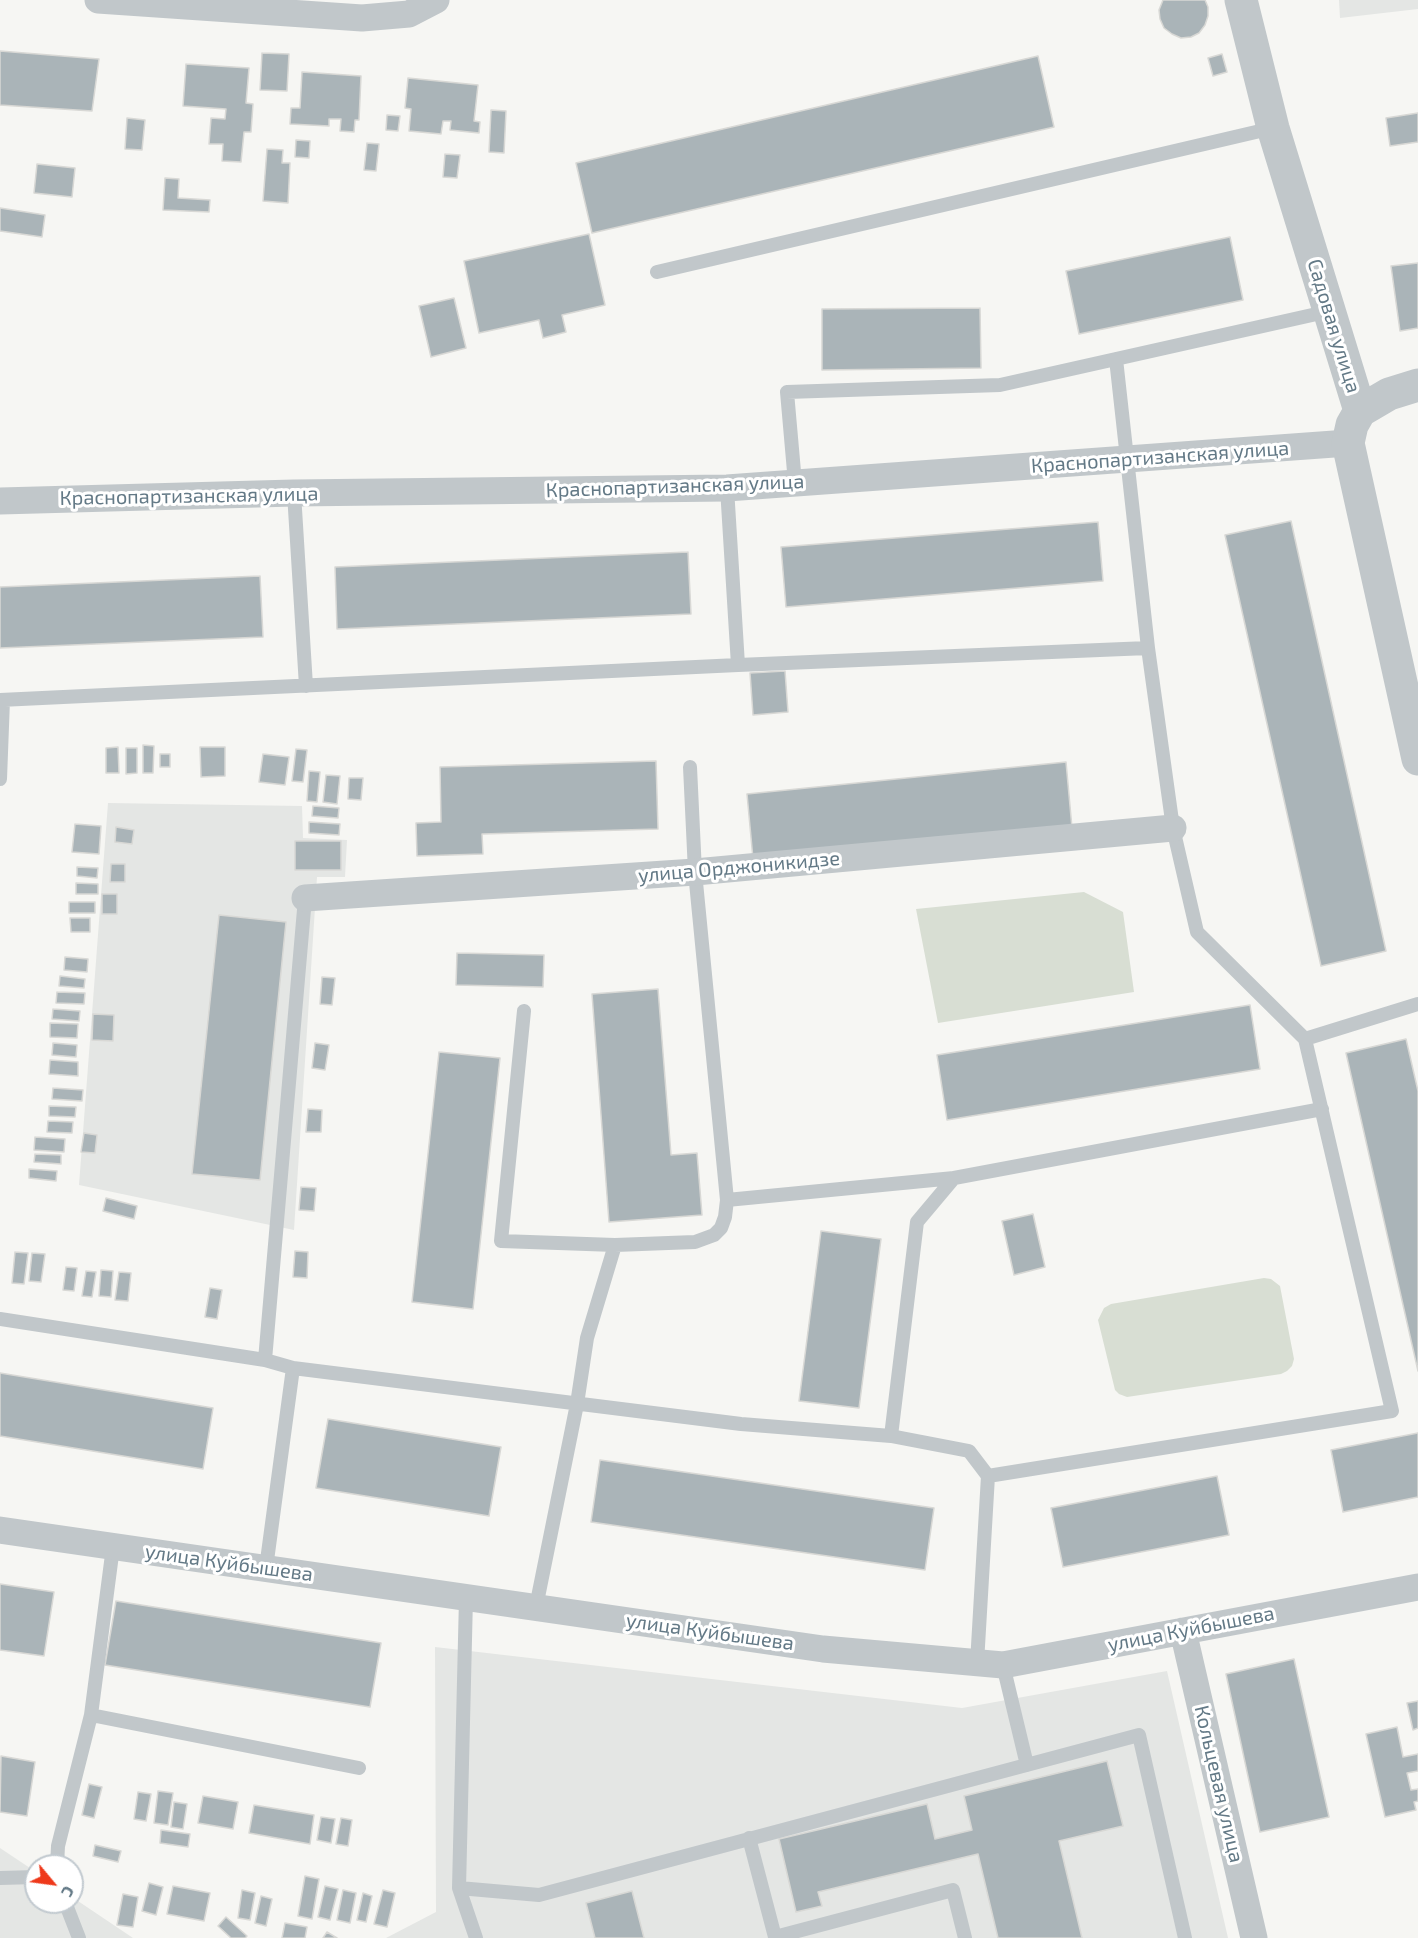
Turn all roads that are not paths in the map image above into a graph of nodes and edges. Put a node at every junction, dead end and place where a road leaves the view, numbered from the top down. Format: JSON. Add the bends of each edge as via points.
{"nodes":[{"id":1,"x":98,"y":0,"type":"edge"},
{"id":2,"x":436,"y":0,"type":"edge"},
{"id":3,"x":1241,"y":0,"type":"edge"},
{"id":4,"x":1273,"y":128,"type":"junction"},
{"id":5,"x":657,"y":272,"type":"dead end"},
{"id":6,"x":1330,"y":311,"type":"junction"},
{"id":7,"x":1116,"y":359,"type":"junction"},
{"id":8,"x":1418,"y":386,"type":"edge"},
{"id":9,"x":1360,"y":411,"type":"junction"},
{"id":10,"x":1348,"y":443,"type":"junction"},
{"id":11,"x":1128,"y":459,"type":"junction"},
{"id":12,"x":795,"y":483,"type":"junction"},
{"id":13,"x":726,"y":488,"type":"junction"},
{"id":14,"x":294,"y":493,"type":"junction"},
{"id":15,"x":0,"y":501,"type":"edge"},
{"id":16,"x":1148,"y":648,"type":"junction"},
{"id":17,"x":738,"y":664,"type":"junction"},
{"id":18,"x":306,"y":686,"type":"junction"},
{"id":19,"x":2,"y":700,"type":"edge"},
{"id":20,"x":1418,"y":759,"type":"edge"},
{"id":21,"x":690,"y":767,"type":"dead end"},
{"id":22,"x":0,"y":779,"type":"edge"},
{"id":23,"x":1173,"y":828,"type":"junction"},
{"id":24,"x":695,"y":872,"type":"junction"},
{"id":25,"x":304,"y":898,"type":"joint"},
{"id":26,"x":1418,"y":1004,"type":"edge"},
{"id":27,"x":524,"y":1011,"type":"dead end"},
{"id":28,"x":1305,"y":1039,"type":"junction"},
{"id":29,"x":1322,"y":1109,"type":"junction"},
{"id":30,"x":954,"y":1178,"type":"junction"},
{"id":31,"x":727,"y":1200,"type":"junction"},
{"id":32,"x":615,"y":1245,"type":"junction"},
{"id":33,"x":0,"y":1319,"type":"edge"},
{"id":34,"x":265,"y":1360,"type":"junction"},
{"id":35,"x":293,"y":1368,"type":"junction"},
{"id":36,"x":577,"y":1404,"type":"junction"},
{"id":37,"x":891,"y":1436,"type":"junction"},
{"id":38,"x":988,"y":1476,"type":"junction"},
{"id":39,"x":0,"y":1530,"type":"edge"},
{"id":40,"x":113,"y":1547,"type":"junction"},
{"id":41,"x":266,"y":1568,"type":"junction"},
{"id":42,"x":1418,"y":1587,"type":"edge"},
{"id":43,"x":466,"y":1598,"type":"junction"},
{"id":44,"x":536,"y":1607,"type":"junction"},
{"id":45,"x":1183,"y":1631,"type":"junction"},
{"id":46,"x":990,"y":1664,"type":"junction"},
{"id":47,"x":91,"y":1715,"type":"junction"},
{"id":48,"x":1027,"y":1765,"type":"junction"},
{"id":49,"x":359,"y":1768,"type":"dead end"},
{"id":50,"x":749,"y":1838,"type":"junction"},
{"id":51,"x":58,"y":1854,"type":"edge"},
{"id":52,"x":24,"y":1877,"type":"edge"},
{"id":53,"x":0,"y":1878,"type":"edge"},
{"id":54,"x":459,"y":1888,"type":"junction"},
{"id":55,"x":70,"y":1914,"type":"edge"},
{"id":56,"x":773,"y":1937,"type":"edge"},
{"id":57,"x":79,"y":1938,"type":"edge"},
{"id":58,"x":476,"y":1938,"type":"edge"},
{"id":59,"x":965,"y":1938,"type":"edge"},
{"id":60,"x":1185,"y":1938,"type":"edge"},
{"id":61,"x":1254,"y":1938,"type":"edge"}],
"edges":[{"from":1,"to":2,"type":"street","via":[[362,18],[409,14]]},
{"from":3,"to":4,"type":"street","name":"Садовая улица"},
{"from":4,"to":5,"type":"lane"},
{"from":4,"to":6,"type":"street","name":"Садовая улица"},
{"from":6,"to":7,"type":"lane"},
{"from":6,"to":9,"type":"street","name":"Садовая улица"},
{"from":7,"to":11,"type":"lane"},
{"from":7,"to":12,"type":"lane","via":[[1000,385],[787,392]]},
{"from":8,"to":9,"type":"street","via":[[1389,394]]},
{"from":9,"to":10,"type":"street","name":"Садовая улица"},
{"from":10,"to":11,"type":"street","name":"Краснопартизанская улица"},
{"from":10,"to":20,"type":"street"},
{"from":11,"to":12,"type":"street","name":"Краснопартизанская улица"},
{"from":11,"to":16,"type":"lane"},
{"from":12,"to":13,"type":"street","name":"Краснопартизанская улица"},
{"from":13,"to":14,"type":"street","name":"Краснопартизанская улица"},
{"from":13,"to":17,"type":"lane"},
{"from":14,"to":15,"type":"street","name":"Краснопартизанская улица"},
{"from":14,"to":18,"type":"lane"},
{"from":16,"to":17,"type":"lane"},
{"from":16,"to":23,"type":"lane"},
{"from":17,"to":18,"type":"lane"},
{"from":18,"to":19,"type":"lane"},
{"from":19,"to":22,"type":"lane"},
{"from":21,"to":24,"type":"lane"},
{"from":23,"to":24,"type":"street","name":"улица Орджоникидзе"},
{"from":23,"to":28,"type":"lane","via":[[1197,932]]},
{"from":24,"to":25,"type":"street","name":"улица Орджоникидзе"},
{"from":24,"to":31,"type":"lane"},
{"from":25,"to":34,"type":"lane"},
{"from":26,"to":28,"type":"lane"},
{"from":27,"to":32,"type":"lane","via":[[501,1241]]},
{"from":28,"to":29,"type":"lane"},
{"from":29,"to":30,"type":"lane"},
{"from":29,"to":38,"type":"lane","via":[[1392,1411]]},
{"from":30,"to":31,"type":"lane"},
{"from":30,"to":37,"type":"lane","via":[[917,1222]]},
{"from":31,"to":32,"type":"lane","via":[[725,1217],[714,1235],[695,1242]]},
{"from":32,"to":36,"type":"lane","via":[[587,1338]]},
{"from":33,"to":34,"type":"lane"},
{"from":34,"to":35,"type":"lane"},
{"from":35,"to":36,"type":"lane"},
{"from":35,"to":41,"type":"lane"},
{"from":36,"to":37,"type":"lane","via":[[741,1424]]},
{"from":36,"to":44,"type":"lane"},
{"from":37,"to":38,"type":"lane","via":[[969,1451]]},
{"from":38,"to":46,"type":"lane"},
{"from":39,"to":40,"type":"street","name":"улица Куйбышева"},
{"from":40,"to":41,"type":"street","name":"улица Куйбышева"},
{"from":40,"to":47,"type":"lane"},
{"from":41,"to":43,"type":"street","name":"улица Куйбышева"},
{"from":42,"to":45,"type":"street","name":"улица Куйбышева"},
{"from":43,"to":44,"type":"street","name":"улица Куйбышева"},
{"from":43,"to":54,"type":"lane"},
{"from":44,"to":46,"type":"street","name":"улица Куйбышева","via":[[823,1649]]},
{"from":45,"to":46,"type":"street","name":"улица Куйбышева"},
{"from":45,"to":61,"type":"street","name":"Кольцевая улица"},
{"from":46,"to":48,"type":"lane"},
{"from":47,"to":49,"type":"lane"},
{"from":47,"to":51,"type":"lane"},
{"from":48,"to":50,"type":"lane"},
{"from":48,"to":60,"type":"lane","via":[[1139,1736]]},
{"from":50,"to":54,"type":"lane","via":[[539,1895]]},
{"from":50,"to":56,"type":"lane"},
{"from":52,"to":53,"type":"lane"},
{"from":54,"to":58,"type":"lane"},
{"from":55,"to":57,"type":"lane"},
{"from":56,"to":59,"type":"lane","via":[[953,1890]]}]}
